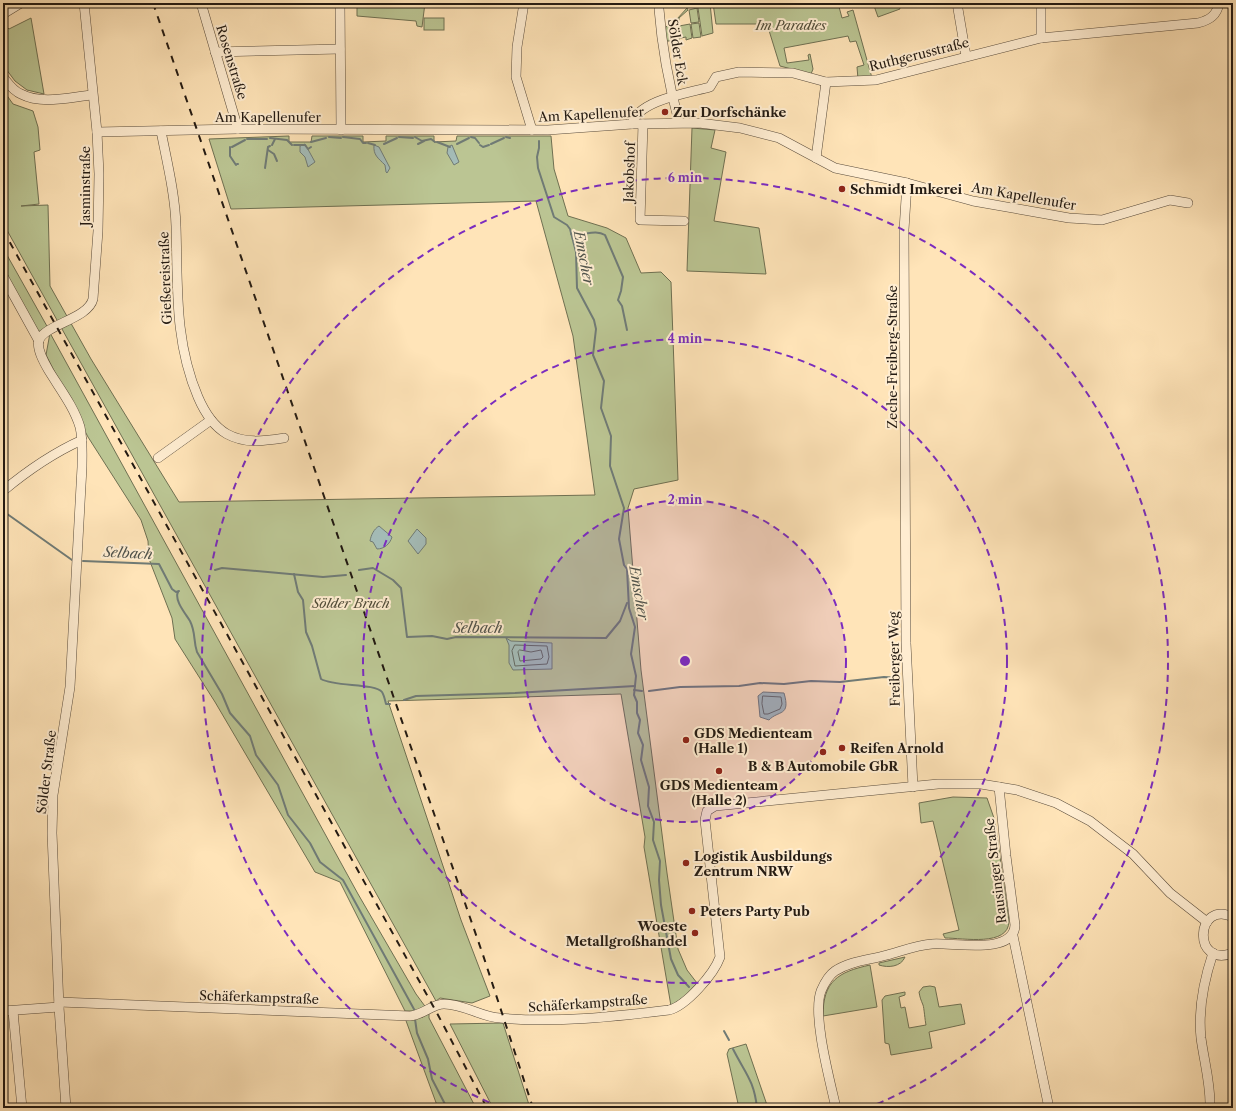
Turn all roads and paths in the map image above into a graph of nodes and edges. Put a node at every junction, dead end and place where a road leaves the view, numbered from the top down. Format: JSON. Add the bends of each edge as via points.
{"nodes":[{"id":1,"x":21,"y":3,"type":"edge"},
{"id":2,"x":84,"y":3,"type":"edge"},
{"id":3,"x":201,"y":3,"type":"edge"},
{"id":4,"x":340,"y":3,"type":"edge"},
{"id":5,"x":524,"y":3,"type":"edge"},
{"id":6,"x":957,"y":3,"type":"edge"},
{"id":7,"x":1041,"y":3,"type":"edge"},
{"id":8,"x":1219,"y":3,"type":"edge"},
{"id":9,"x":659,"y":9,"type":"dead end"},
{"id":10,"x":3,"y":14,"type":"edge"},
{"id":11,"x":1041,"y":38,"type":"junction"},
{"id":12,"x":340,"y":49,"type":"junction"},
{"id":13,"x":215,"y":52,"type":"junction"},
{"id":14,"x":966,"y":56,"type":"junction"},
{"id":15,"x":3,"y":77,"type":"edge"},
{"id":16,"x":826,"y":82,"type":"junction"},
{"id":17,"x":92,"y":95,"type":"junction"},
{"id":18,"x":673,"y":98,"type":"junction"},
{"id":19,"x":679,"y":122,"type":"junction"},
{"id":20,"x":632,"y":124,"type":"junction"},
{"id":21,"x":643,"y":124,"type":"junction"},
{"id":22,"x":238,"y":129,"type":"junction"},
{"id":23,"x":341,"y":130,"type":"junction"},
{"id":24,"x":532,"y":130,"type":"junction"},
{"id":25,"x":160,"y":131,"type":"junction"},
{"id":26,"x":97,"y":132,"type":"junction"},
{"id":27,"x":816,"y":158,"type":"junction"},
{"id":28,"x":907,"y":183,"type":"junction"},
{"id":29,"x":1188,"y":203,"type":"dead end"},
{"id":30,"x":630,"y":220,"type":"dead end"},
{"id":31,"x":640,"y":220,"type":"junction"},
{"id":32,"x":684,"y":222,"type":"dead end"},
{"id":33,"x":3,"y":276,"type":"edge"},
{"id":34,"x":39,"y":340,"type":"junction"},
{"id":35,"x":211,"y":420,"type":"junction"},
{"id":36,"x":284,"y":438,"type":"dead end"},
{"id":37,"x":82,"y":440,"type":"junction"},
{"id":38,"x":158,"y":458,"type":"dead end"},
{"id":39,"x":3,"y":491,"type":"edge"},
{"id":40,"x":905,"y":531,"type":"joint"},
{"id":41,"x":914,"y":786,"type":"junction"},
{"id":42,"x":999,"y":787,"type":"junction"},
{"id":43,"x":1233,"y":917,"type":"edge"},
{"id":44,"x":1207,"y":922,"type":"junction"},
{"id":45,"x":1013,"y":936,"type":"junction"},
{"id":46,"x":1214,"y":953,"type":"junction"},
{"id":47,"x":1233,"y":953,"type":"edge"},
{"id":48,"x":59,"y":1004,"type":"junction"},
{"id":49,"x":13,"y":1010,"type":"junction"},
{"id":50,"x":3,"y":1011,"type":"edge"},
{"id":51,"x":22,"y":1108,"type":"edge"},
{"id":52,"x":66,"y":1108,"type":"edge"},
{"id":53,"x":836,"y":1108,"type":"edge"},
{"id":54,"x":1048,"y":1108,"type":"edge"},
{"id":55,"x":1210,"y":1108,"type":"edge"}],
"edges":[{"from":1,"to":10,"type":"street"},
{"from":2,"to":17,"type":"street","name":"Jasminstraße"},
{"from":3,"to":13,"type":"street","name":"Rosenstraße"},
{"from":4,"to":12,"type":"street"},
{"from":5,"to":24,"type":"street","via":[[516,56],[516,78]]},
{"from":6,"to":14,"type":"street"},
{"from":7,"to":11,"type":"street"},
{"from":8,"to":11,"type":"street","name":"Ruthgerusstraße","via":[[1215,15],[1198,23]]},
{"from":9,"to":18,"type":"street","name":"Sölder Eck","via":[[662,47]]},
{"from":11,"to":14,"type":"street","name":"Ruthgerusstraße"},
{"from":12,"to":13,"type":"street"},
{"from":12,"to":23,"type":"street"},
{"from":13,"to":22,"type":"street","name":"Rosenstraße"},
{"from":14,"to":16,"type":"street","name":"Ruthgerusstraße","via":[[876,80]]},
{"from":15,"to":17,"type":"street","via":[[20,94],[30,97]]},
{"from":16,"to":18,"type":"street","name":"Ruthgerusstraße","via":[[793,72],[739,72],[716,77],[710,87]]},
{"from":16,"to":27,"type":"street"},
{"from":17,"to":26,"type":"street","name":"Jasminstraße"},
{"from":18,"to":19,"type":"street","name":"Sölder Eck"},
{"from":18,"to":20,"type":"street","name":"Ruthgerusstraße","via":[[646,107],[634,116]]},
{"from":19,"to":21,"type":"street","name":"Am Kapellenufer"},
{"from":19,"to":27,"type":"street","name":"Am Kapellenufer","via":[[718,125],[767,134]]},
{"from":20,"to":21,"type":"street","name":"Am Kapellenufer"},
{"from":20,"to":24,"type":"street","name":"Am Kapellenufer"},
{"from":21,"to":31,"type":"street","name":"Jakobshof"},
{"from":22,"to":23,"type":"street","name":"Am Kapellenufer"},
{"from":22,"to":25,"type":"street","name":"Am Kapellenufer"},
{"from":23,"to":24,"type":"street","name":"Am Kapellenufer"},
{"from":25,"to":26,"type":"street","name":"Am Kapellenufer"},
{"from":25,"to":35,"type":"street","name":"Gießereistraße","via":[[172,186],[176,225],[176,296],[180,331],[191,379]]},
{"from":26,"to":34,"type":"street","name":"Jasminstraße","via":[[98,231],[92,304],[45,333]]},
{"from":27,"to":28,"type":"street","name":"Am Kapellenufer","via":[[835,168]]},
{"from":28,"to":29,"type":"street","name":"Am Kapellenufer","via":[[973,200],[1091,221],[1112,218],[1170,200]]},
{"from":28,"to":40,"type":"street","name":"Zeche-Freiberg-Straße","via":[[904,230]]},
{"from":30,"to":31,"type":"street","name":"Jakobshof"},
{"from":31,"to":32,"type":"street","name":"Jakobshof"},
{"from":33,"to":34,"type":"street"},
{"from":34,"to":37,"type":"street","via":[[43,360],[77,419]]},
{"from":35,"to":36,"type":"street","name":"Gießereistraße","via":[[226,434],[242,440]]},
{"from":35,"to":38,"type":"street"},
{"from":37,"to":39,"type":"street","via":[[22,475]]},
{"from":37,"to":48,"type":"street","name":"Sölder Straße","via":[[70,687],[53,795],[52,833]]},
{"from":40,"to":41,"type":"street","name":"Freiberger Weg","via":[[906,666]]},
{"from":41,"to":42,"type":"street","via":[[962,784]]},
{"from":41,"to":48,"type":"street","name":"Schäferkampstraße","via":[[710,808],[705,820],[720,957],[714,969],[689,997],[680,1006],[669,1010],[539,1020],[497,1018],[465,1007],[442,1004],[410,1016]]},
{"from":42,"to":44,"type":"street","via":[[1037,796],[1090,821],[1134,854],[1170,893]]},
{"from":42,"to":45,"type":"street","name":"Rausinger Straße","via":[[1015,925]]},
{"from":43,"to":44,"type":"street","via":[[1219,915]]},
{"from":44,"to":46,"type":"street","via":[[1202,937],[1204,944]]},
{"from":45,"to":53,"type":"street","name":"Rausinger Straße","via":[[1009,940],[994,944],[937,943],[920,946],[858,962],[833,972],[821,990],[819,1021]]},
{"from":45,"to":54,"type":"street"},
{"from":46,"to":47,"type":"street"},
{"from":46,"to":55,"type":"street","via":[[1203,995],[1201,1021]]},
{"from":48,"to":49,"type":"street"},
{"from":48,"to":52,"type":"street","name":"Sölder Straße"},
{"from":49,"to":50,"type":"street"},
{"from":49,"to":51,"type":"street"}]}
